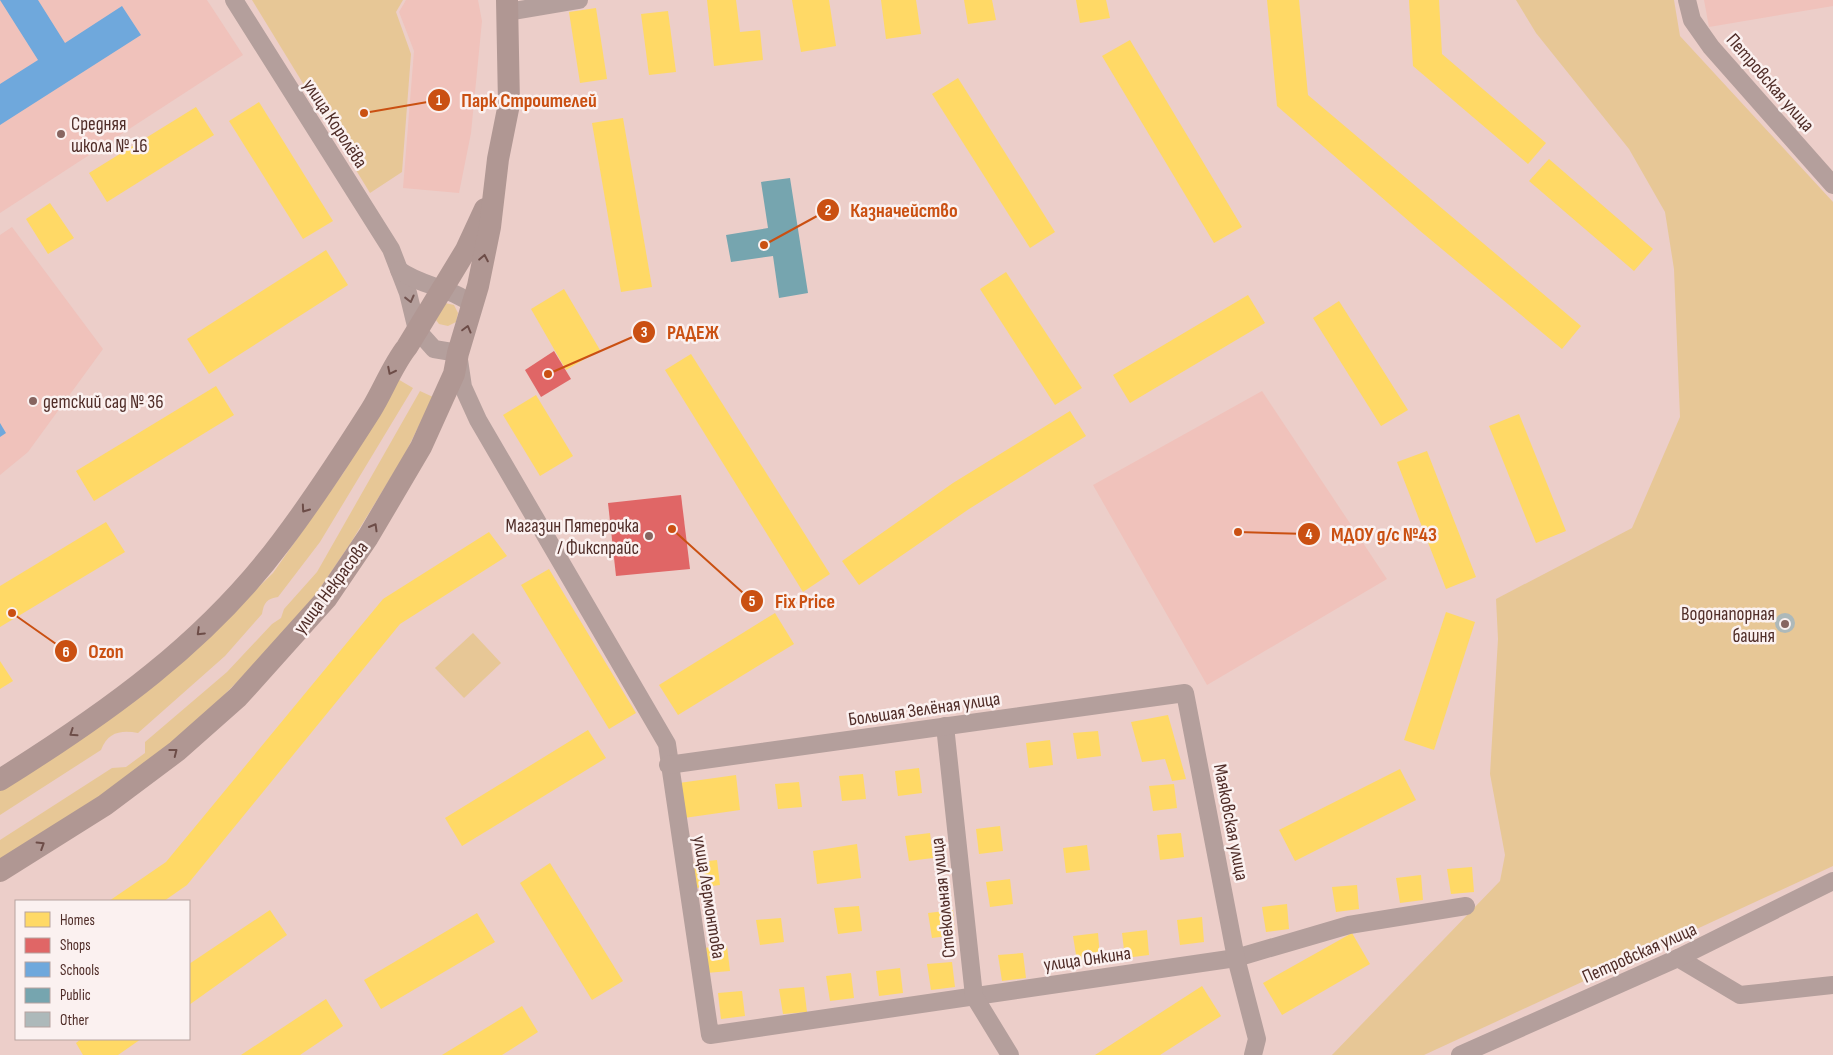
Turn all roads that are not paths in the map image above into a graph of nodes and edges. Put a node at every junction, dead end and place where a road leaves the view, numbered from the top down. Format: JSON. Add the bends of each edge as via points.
{"nodes":[{"id":1,"x":234,"y":0,"type":"edge"},
{"id":2,"x":579,"y":0,"type":"edge"},
{"id":3,"x":1687,"y":0,"type":"edge"},
{"id":4,"x":508,"y":6,"type":"edge"},
{"id":5,"x":1833,"y":185,"type":"edge"},
{"id":6,"x":494,"y":188,"type":"junction"},
{"id":7,"x":399,"y":270,"type":"junction"},
{"id":8,"x":441,"y":289,"type":"junction"},
{"id":9,"x":473,"y":305,"type":"junction"},
{"id":10,"x":417,"y":330,"type":"junction"},
{"id":11,"x":458,"y":353,"type":"junction"},
{"id":12,"x":1185,"y":693,"type":"joint"},
{"id":13,"x":945,"y":726,"type":"junction"},
{"id":14,"x":668,"y":765,"type":"junction"},
{"id":15,"x":0,"y":780,"type":"edge"},
{"id":16,"x":0,"y":872,"type":"edge"},
{"id":17,"x":1833,"y":881,"type":"edge"},
{"id":18,"x":1466,"y":906,"type":"dead end"},
{"id":19,"x":1236,"y":958,"type":"junction"},
{"id":20,"x":1678,"y":958,"type":"junction"},
{"id":21,"x":1833,"y":986,"type":"edge"},
{"id":22,"x":974,"y":996,"type":"junction"},
{"id":23,"x":710,"y":1035,"type":"joint"},
{"id":24,"x":1010,"y":1055,"type":"edge"},
{"id":25,"x":1252,"y":1055,"type":"edge"},
{"id":26,"x":1460,"y":1055,"type":"edge"}],
"edges":[{"from":1,"to":7,"type":"street","name":"улица Королёва","via":[[391,249]]},
{"from":2,"to":4,"type":"street"},
{"from":3,"to":5,"type":"street","name":"Петровская улица","via":[[1692,20],[1711,47]]},
{"from":4,"to":6,"type":"main road","name":"улица Некрасова","via":[[509,104]]},
{"from":6,"to":8,"type":"main road","name":"улица Некрасова","via":[[466,250]]},
{"from":9,"to":6,"type":"main road","name":"улица Некрасова","one_way":true,"via":[[490,227]]},
{"from":7,"to":8,"type":"street","via":[[422,284]]},
{"from":7,"to":10,"type":"street","name":"улица Королёва","one_way":true},
{"from":8,"to":9,"type":"street","via":[[462,296]]},
{"from":8,"to":10,"type":"main road","name":"улица Некрасова"},
{"from":11,"to":9,"type":"main road","name":"улица Некрасова","one_way":true},
{"from":10,"to":11,"type":"street","via":[[434,349]]},
{"from":10,"to":15,"type":"main road","name":"улица Некрасова","one_way":true,"via":[[396,361],[373,408],[322,485],[282,542],[231,602],[124,699]]},
{"from":11,"to":14,"type":"street","name":"улица Лермонтова","via":[[463,387],[478,420],[667,744]]},
{"from":16,"to":11,"type":"main road","name":"улица Некрасова","one_way":true,"via":[[105,805],[177,751],[238,697],[290,641],[326,599],[363,545],[416,455],[444,400]]},
{"from":12,"to":13,"type":"street","name":"Большая Зелёная улица"},
{"from":12,"to":19,"type":"street","name":"Маяковская улица"},
{"from":13,"to":14,"type":"street","name":"Большая Зелёная улица"},
{"from":13,"to":22,"type":"street","name":"Стекольная улица"},
{"from":14,"to":23,"type":"street","name":"улица Лермонтова"},
{"from":17,"to":20,"type":"street","name":"Петровская улица"},
{"from":18,"to":19,"type":"street","name":"улица Онкина","via":[[1349,925]]},
{"from":19,"to":22,"type":"street","name":"улица Онкина"},
{"from":19,"to":25,"type":"street","name":"Маяковская улица","via":[[1257,1039]]},
{"from":20,"to":21,"type":"street","via":[[1740,995]]},
{"from":20,"to":26,"type":"street","name":"Петровская улица"},
{"from":22,"to":23,"type":"street","name":"улица Онкина"},
{"from":22,"to":24,"type":"street","name":"Стекольная улица"}]}
